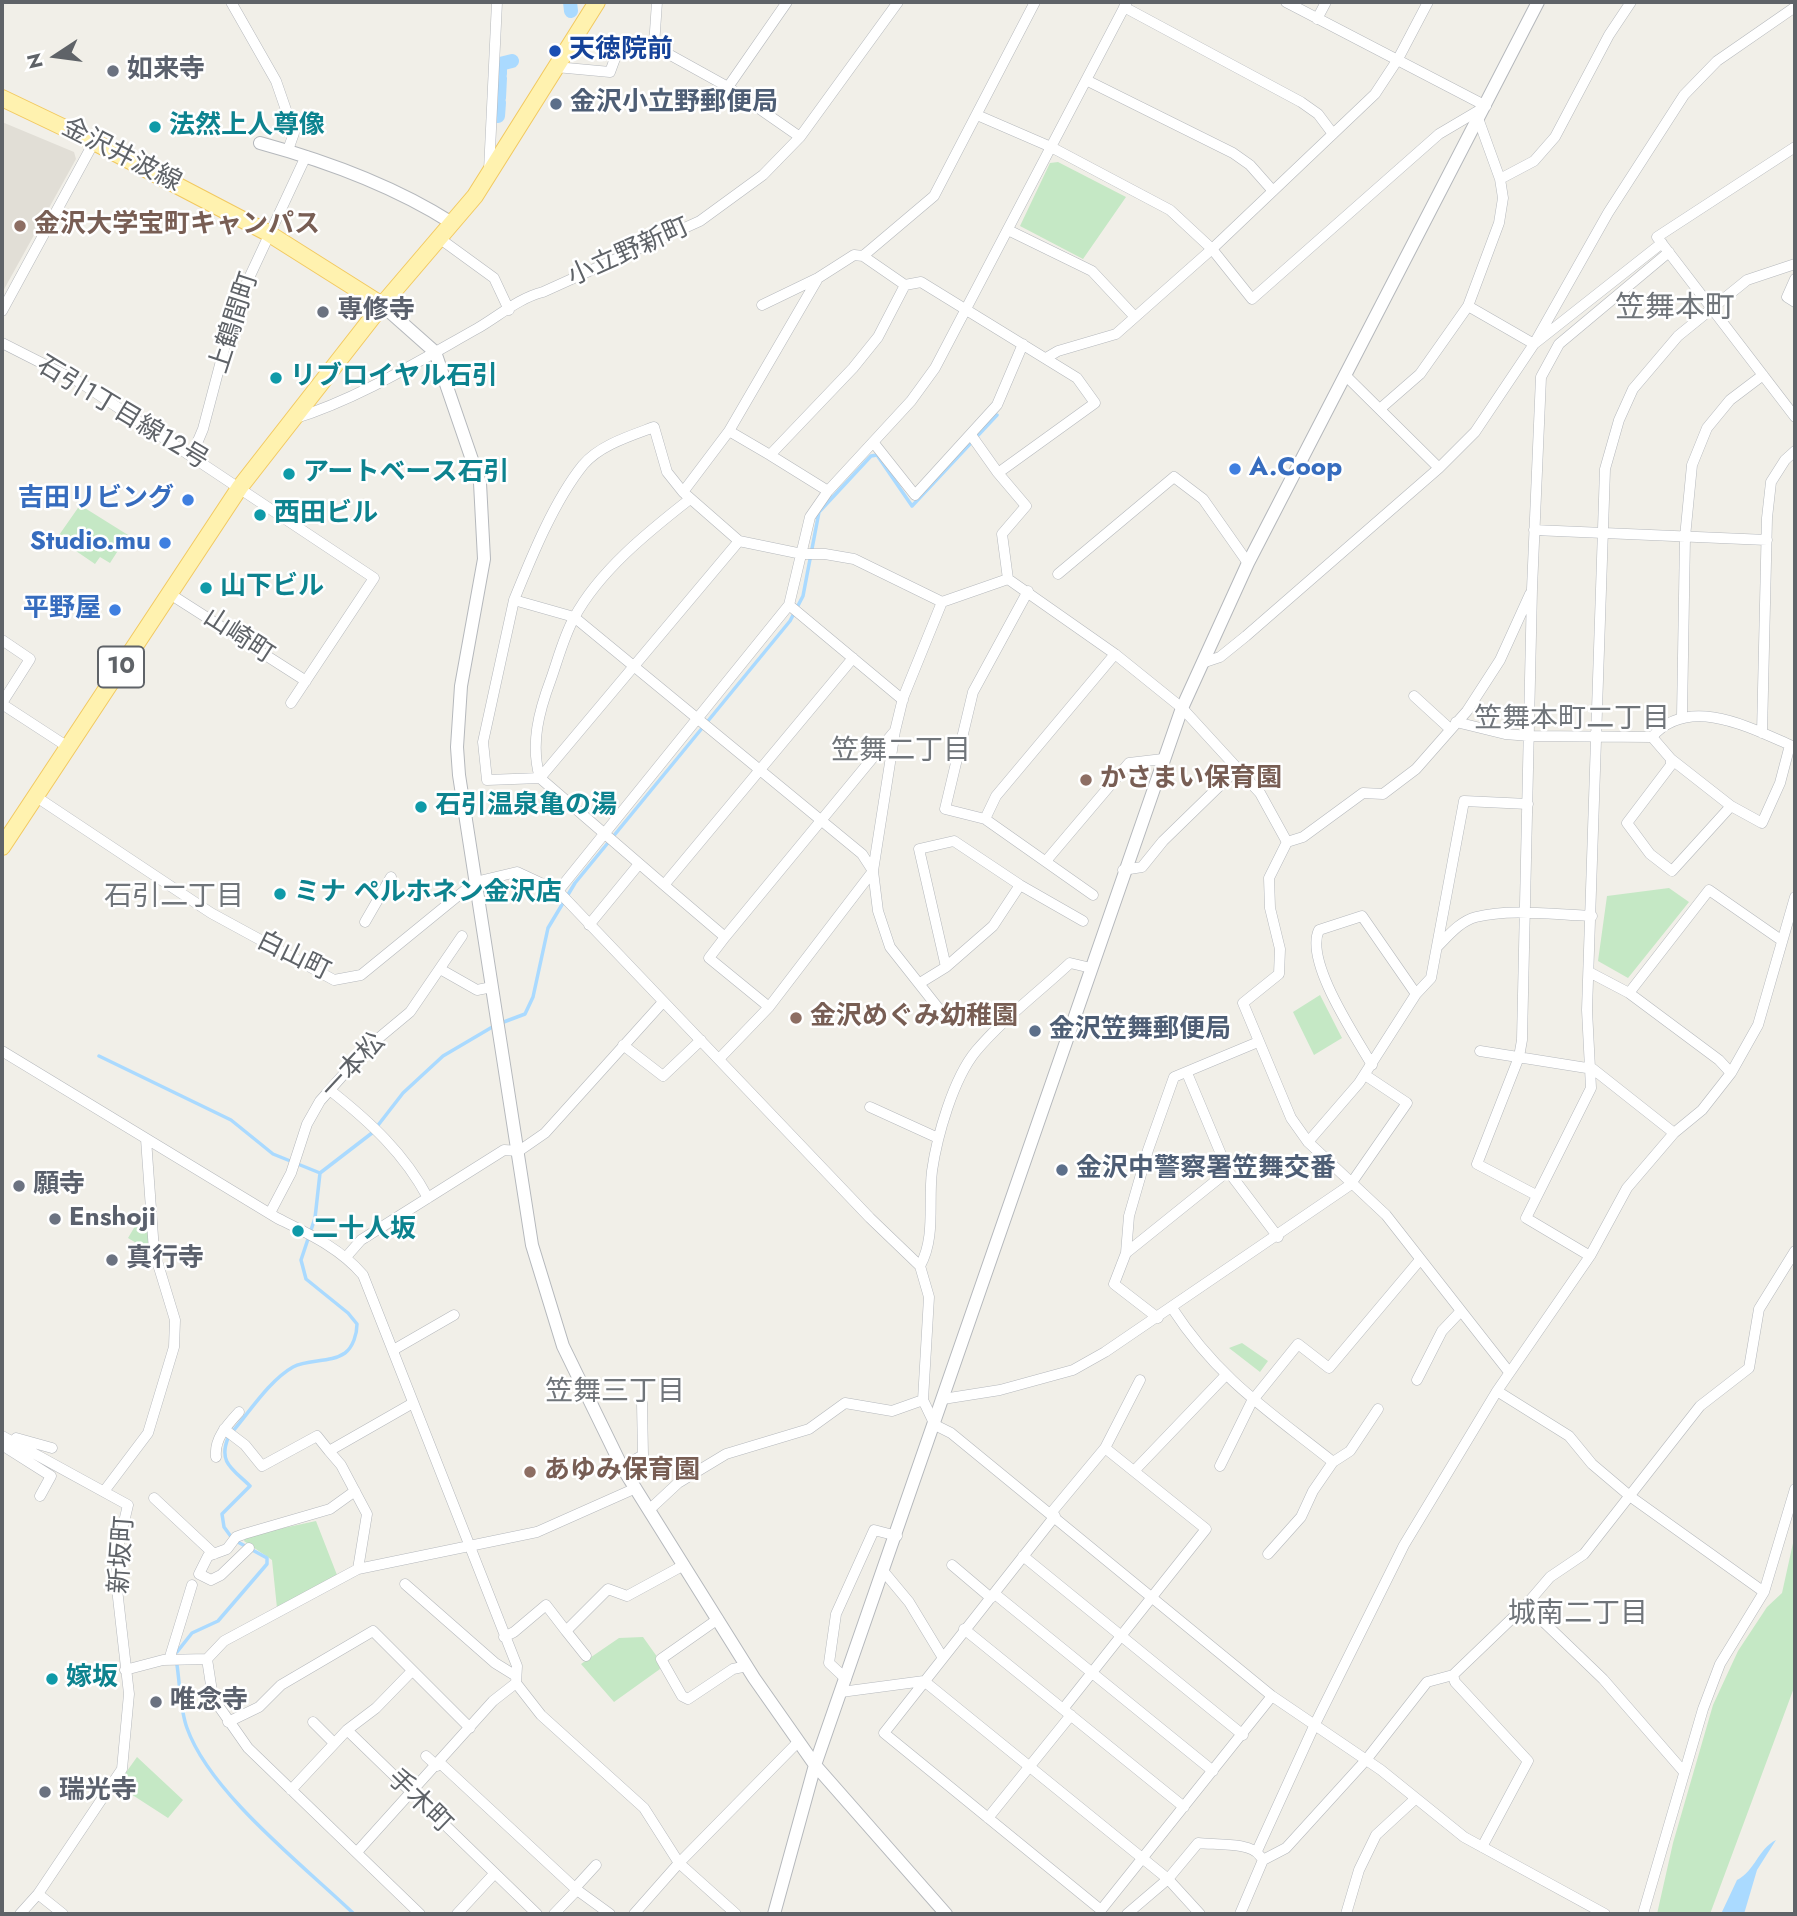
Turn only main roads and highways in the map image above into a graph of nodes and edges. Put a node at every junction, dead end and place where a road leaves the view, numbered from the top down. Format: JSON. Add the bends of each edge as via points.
{"nodes":[{"id":1,"x":597,"y":2,"type":"edge"},
{"id":2,"x":2,"y":98,"type":"edge"},
{"id":3,"x":382,"y":305,"type":"junction"},
{"id":4,"x":2,"y":847,"type":"edge"}],
"edges":[{"from":1,"to":3,"type":"main road","number":"10","via":[[489,175]]},
{"from":2,"to":3,"type":"main road","name":"金沢井波線","via":[[268,233]]},
{"from":3,"to":4,"type":"main road","number":"10","via":[[240,487]]}]}
